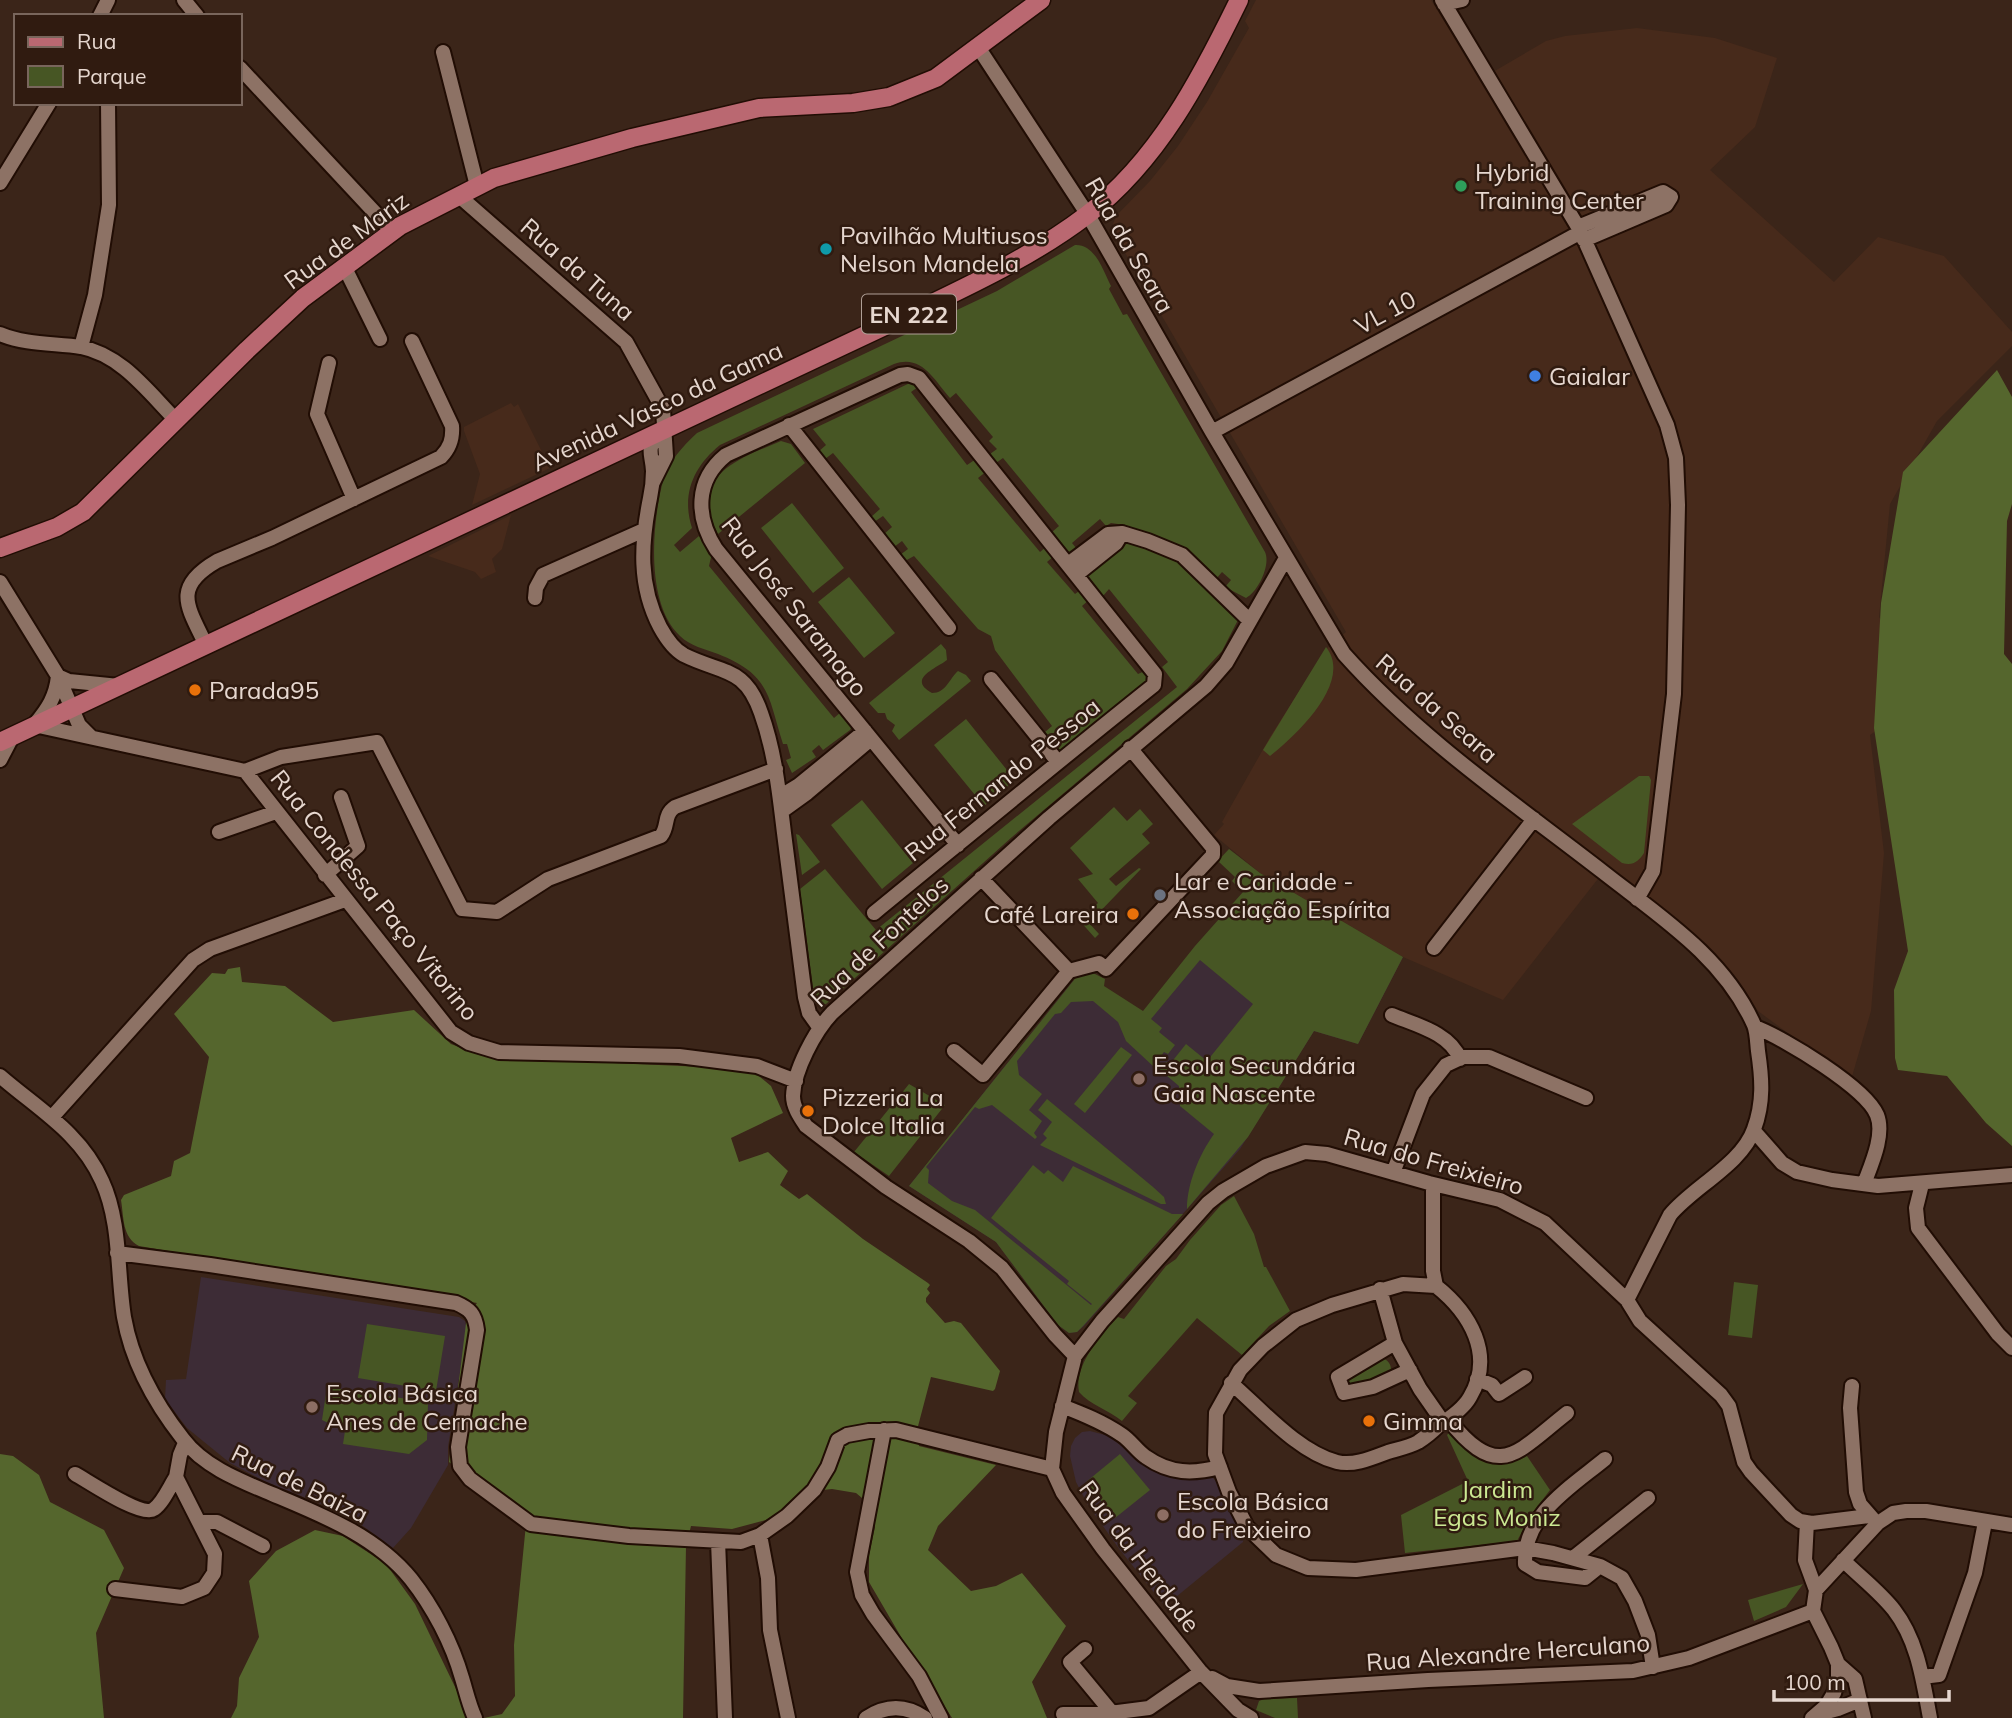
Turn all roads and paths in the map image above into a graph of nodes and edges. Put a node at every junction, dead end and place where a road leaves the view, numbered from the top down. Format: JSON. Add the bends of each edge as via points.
{"nodes":[{"id":1,"x":184,"y":0,"type":"edge"},
{"id":2,"x":1041,"y":0,"type":"edge"},
{"id":3,"x":1240,"y":0,"type":"edge"},
{"id":4,"x":1462,"y":0,"type":"edge"},
{"id":5,"x":1443,"y":2,"type":"edge"},
{"id":6,"x":195,"y":14,"type":"edge"},
{"id":7,"x":978,"y":47,"type":"junction"},
{"id":8,"x":443,"y":52,"type":"dead end"},
{"id":9,"x":242,"y":70,"type":"edge"},
{"id":10,"x":48,"y":105,"type":"edge"},
{"id":11,"x":108,"y":105,"type":"edge"},
{"id":12,"x":0,"y":183,"type":"edge"},
{"id":13,"x":477,"y":186,"type":"junction"},
{"id":14,"x":458,"y":195,"type":"junction"},
{"id":15,"x":1087,"y":215,"type":"junction"},
{"id":16,"x":392,"y":231,"type":"junction"},
{"id":17,"x":1581,"y":233,"type":"junction"},
{"id":18,"x":344,"y":266,"type":"junction"},
{"id":19,"x":0,"y":334,"type":"edge"},
{"id":20,"x":380,"y":339,"type":"dead end"},
{"id":21,"x":412,"y":341,"type":"dead end"},
{"id":22,"x":81,"y":347,"type":"junction"},
{"id":23,"x":328,"y":363,"type":"dead end"},
{"id":24,"x":176,"y":420,"type":"junction"},
{"id":25,"x":789,"y":425,"type":"junction"},
{"id":26,"x":663,"y":429,"type":"junction"},
{"id":27,"x":1212,"y":432,"type":"junction"},
{"id":28,"x":354,"y":499,"type":"junction"},
{"id":29,"x":644,"y":530,"type":"junction"},
{"id":30,"x":0,"y":548,"type":"edge"},
{"id":31,"x":1286,"y":558,"type":"junction"},
{"id":32,"x":1072,"y":570,"type":"junction"},
{"id":33,"x":0,"y":582,"type":"edge"},
{"id":34,"x":535,"y":598,"type":"dead end"},
{"id":35,"x":1250,"y":621,"type":"junction"},
{"id":36,"x":949,"y":628,"type":"dead end"},
{"id":37,"x":206,"y":645,"type":"junction"},
{"id":38,"x":58,"y":676,"type":"junction"},
{"id":39,"x":1156,"y":678,"type":"joint"},
{"id":40,"x":991,"y":679,"type":"dead end"},
{"id":41,"x":119,"y":685,"type":"junction"},
{"id":42,"x":72,"y":708,"type":"junction"},
{"id":43,"x":34,"y":725,"type":"junction"},
{"id":44,"x":868,"y":735,"type":"junction"},
{"id":45,"x":90,"y":736,"type":"junction"},
{"id":46,"x":6,"y":739,"type":"edge"},
{"id":47,"x":1130,"y":748,"type":"junction"},
{"id":48,"x":0,"y":760,"type":"edge"},
{"id":49,"x":1058,"y":762,"type":"junction"},
{"id":50,"x":776,"y":769,"type":"junction"},
{"id":51,"x":245,"y":771,"type":"junction"},
{"id":52,"x":341,"y":797,"type":"dead end"},
{"id":53,"x":781,"y":803,"type":"junction"},
{"id":54,"x":276,"y":812,"type":"junction"},
{"id":55,"x":1534,"y":819,"type":"junction"},
{"id":56,"x":219,"y":832,"type":"dead end"},
{"id":57,"x":958,"y":845,"type":"junction"},
{"id":58,"x":325,"y":875,"type":"junction"},
{"id":59,"x":981,"y":878,"type":"junction"},
{"id":60,"x":1637,"y":899,"type":"junction"},
{"id":61,"x":345,"y":900,"type":"junction"},
{"id":62,"x":874,"y":913,"type":"dead end"},
{"id":63,"x":1434,"y":948,"type":"dead end"},
{"id":64,"x":1069,"y":971,"type":"junction"},
{"id":65,"x":1392,"y":1015,"type":"dead end"},
{"id":66,"x":819,"y":1027,"type":"junction"},
{"id":67,"x":1755,"y":1027,"type":"junction"},
{"id":68,"x":954,"y":1051,"type":"dead end"},
{"id":69,"x":1460,"y":1059,"type":"junction"},
{"id":70,"x":0,"y":1076,"type":"edge"},
{"id":71,"x":796,"y":1081,"type":"junction"},
{"id":72,"x":1586,"y":1098,"type":"dead end"},
{"id":73,"x":52,"y":1116,"type":"junction"},
{"id":74,"x":1754,"y":1131,"type":"junction"},
{"id":75,"x":1393,"y":1172,"type":"junction"},
{"id":76,"x":2012,"y":1175,"type":"edge"},
{"id":77,"x":1433,"y":1184,"type":"junction"},
{"id":78,"x":1864,"y":1184,"type":"junction"},
{"id":79,"x":1922,"y":1184,"type":"junction"},
{"id":80,"x":117,"y":1253,"type":"junction"},
{"id":81,"x":1436,"y":1286,"type":"junction"},
{"id":82,"x":1380,"y":1289,"type":"junction"},
{"id":83,"x":1627,"y":1300,"type":"junction"},
{"id":84,"x":1395,"y":1343,"type":"junction"},
{"id":85,"x":2012,"y":1348,"type":"edge"},
{"id":86,"x":1075,"y":1356,"type":"junction"},
{"id":87,"x":1409,"y":1370,"type":"junction"},
{"id":88,"x":1525,"y":1377,"type":"dead end"},
{"id":89,"x":1477,"y":1379,"type":"junction"},
{"id":90,"x":1231,"y":1383,"type":"junction"},
{"id":91,"x":1852,"y":1386,"type":"dead end"},
{"id":92,"x":1062,"y":1406,"type":"junction"},
{"id":93,"x":1567,"y":1413,"type":"dead end"},
{"id":94,"x":1446,"y":1421,"type":"junction"},
{"id":95,"x":884,"y":1430,"type":"junction"},
{"id":96,"x":185,"y":1443,"type":"junction"},
{"id":97,"x":1605,"y":1459,"type":"dead end"},
{"id":98,"x":1220,"y":1467,"type":"junction"},
{"id":99,"x":1052,"y":1469,"type":"junction"},
{"id":100,"x":75,"y":1474,"type":"dead end"},
{"id":101,"x":176,"y":1477,"type":"junction"},
{"id":102,"x":1648,"y":1498,"type":"dead end"},
{"id":103,"x":1874,"y":1519,"type":"junction"},
{"id":104,"x":199,"y":1522,"type":"junction"},
{"id":105,"x":1807,"y":1522,"type":"junction"},
{"id":106,"x":1985,"y":1522,"type":"junction"},
{"id":107,"x":2012,"y":1525,"type":"edge"},
{"id":108,"x":760,"y":1535,"type":"junction"},
{"id":109,"x":718,"y":1541,"type":"junction"},
{"id":110,"x":263,"y":1546,"type":"dead end"},
{"id":111,"x":1525,"y":1548,"type":"junction"},
{"id":112,"x":1573,"y":1558,"type":"junction"},
{"id":113,"x":1843,"y":1560,"type":"junction"},
{"id":114,"x":1600,"y":1566,"type":"junction"},
{"id":115,"x":115,"y":1589,"type":"dead end"},
{"id":116,"x":1816,"y":1590,"type":"junction"},
{"id":117,"x":1813,"y":1611,"type":"junction"},
{"id":118,"x":1085,"y":1649,"type":"dead end"},
{"id":119,"x":1838,"y":1664,"type":"junction"},
{"id":120,"x":1653,"y":1667,"type":"junction"},
{"id":121,"x":1201,"y":1672,"type":"junction"},
{"id":122,"x":1922,"y":1677,"type":"junction"},
{"id":123,"x":1860,"y":1700,"type":"junction"},
{"id":124,"x":1063,"y":1714,"type":"dead end"},
{"id":125,"x":1113,"y":1714,"type":"junction"},
{"id":126,"x":1816,"y":1716,"type":"edge"},
{"id":127,"x":475,"y":1718,"type":"edge"},
{"id":128,"x":724,"y":1718,"type":"edge"},
{"id":129,"x":788,"y":1718,"type":"edge"},
{"id":130,"x":866,"y":1718,"type":"edge"},
{"id":131,"x":925,"y":1718,"type":"edge"},
{"id":132,"x":942,"y":1718,"type":"edge"},
{"id":133,"x":1251,"y":1718,"type":"edge"},
{"id":134,"x":1864,"y":1718,"type":"edge"},
{"id":135,"x":1930,"y":1718,"type":"edge"}],
"edges":[{"from":1,"to":6,"type":"street"},
{"from":2,"to":7,"type":"main road","name":"Rua de Mariz"},
{"from":3,"to":15,"type":"main road","name":"Avenida Vasco da Gama","number":"EN 222","via":[[1195,87],[1162,135],[1136,168]]},
{"from":4,"to":5,"type":"street"},
{"from":5,"to":17,"type":"street"},
{"from":7,"to":13,"type":"main road","name":"Rua de Mariz","via":[[936,78],[889,97],[759,108],[632,138]]},
{"from":7,"to":15,"type":"street","name":"Rua da Seara"},
{"from":8,"to":13,"type":"street"},
{"from":9,"to":16,"type":"street"},
{"from":10,"to":12,"type":"street"},
{"from":11,"to":22,"type":"street","via":[[110,205]]},
{"from":13,"to":14,"type":"main road","name":"Rua de Mariz"},
{"from":14,"to":16,"type":"main road","name":"Rua de Mariz"},
{"from":14,"to":26,"type":"street","name":"Rua da Tuna","via":[[626,342],[663,409]]},
{"from":15,"to":26,"type":"main road","name":"Avenida Vasco da Gama","number":"EN 222","via":[[994,273]]},
{"from":15,"to":27,"type":"street","name":"Rua da Seara"},
{"from":16,"to":18,"type":"main road","name":"Rua de Mariz"},
{"from":17,"to":17,"type":"street","via":[[1666,205],[1671,197],[1663,192]]},
{"from":17,"to":27,"type":"street","name":"VL 10"},
{"from":17,"to":60,"type":"street","via":[[1667,425],[1676,458],[1674,694],[1653,871]]},
{"from":18,"to":20,"type":"street"},
{"from":18,"to":24,"type":"main road","name":"Rua de Mariz","via":[[303,298]]},
{"from":19,"to":22,"type":"street"},
{"from":21,"to":28,"type":"street","via":[[452,426],[451,443],[441,457]]},
{"from":22,"to":24,"type":"street","via":[[115,361]]},
{"from":23,"to":28,"type":"street","via":[[317,414]]},
{"from":24,"to":30,"type":"main road","name":"Rua de Mariz","via":[[83,512]]},
{"from":25,"to":32,"type":"street","name":"Rua José Saramago","via":[[900,375],[914,375]]},
{"from":25,"to":36,"type":"street"},
{"from":25,"to":44,"type":"street","name":"Rua José Saramago","via":[[734,451],[716,465],[703,488],[704,528],[716,549]]},
{"from":26,"to":29,"type":"street","name":"Rua da Tuna","via":[[666,456],[653,482]]},
{"from":26,"to":37,"type":"main road","name":"Avenida Vasco da Gama","number":"EN 222"},
{"from":27,"to":31,"type":"street","name":"Rua da Seara"},
{"from":28,"to":37,"type":"street","via":[[198,571],[187,592],[188,604]]},
{"from":29,"to":34,"type":"street","via":[[543,575]]},
{"from":29,"to":50,"type":"street","name":"Rua da Tuna","via":[[646,590],[664,635],[684,654],[743,680],[760,709]]},
{"from":31,"to":35,"type":"street","name":"Rua de Fontelos"},
{"from":31,"to":55,"type":"street","name":"Rua da Seara","via":[[1344,654],[1372,685]]},
{"from":32,"to":35,"type":"street","via":[[1116,543],[1122,533],[1182,555]]},
{"from":32,"to":39,"type":"street","name":"Rua José Saramago"},
{"from":33,"to":38,"type":"street"},
{"from":35,"to":47,"type":"street","name":"Rua de Fontelos","via":[[1226,663],[1206,686]]},
{"from":37,"to":41,"type":"main road","name":"Avenida Vasco da Gama","number":"EN 222"},
{"from":38,"to":41,"type":"street"},
{"from":38,"to":42,"type":"street"},
{"from":38,"to":43,"type":"street","via":[[51,703]]},
{"from":39,"to":49,"type":"street","name":"Rua Fernando Pessoa","via":[[1154,685]]},
{"from":40,"to":49,"type":"street"},
{"from":41,"to":42,"type":"main road","name":"Avenida Vasco da Gama","number":"EN 222"},
{"from":42,"to":43,"type":"main road","name":"Avenida Vasco da Gama","number":"EN 222"},
{"from":42,"to":45,"type":"street"},
{"from":43,"to":45,"type":"street","name":"Rua Condessa Paço Vitorino"},
{"from":43,"to":46,"type":"main road","name":"Avenida Vasco da Gama","number":"EN 222"},
{"from":44,"to":53,"type":"street"},
{"from":44,"to":57,"type":"street","name":"Rua José Saramago"},
{"from":45,"to":51,"type":"street","name":"Rua Condessa Paço Vitorino"},
{"from":46,"to":48,"type":"street"},
{"from":47,"to":59,"type":"street","name":"Rua de Fontelos"},
{"from":47,"to":64,"type":"street","via":[[1213,848],[1213,855],[1106,969],[1099,963]]},
{"from":49,"to":57,"type":"street","name":"Rua Fernando Pessoa"},
{"from":50,"to":51,"type":"street","via":[[675,807],[666,816],[661,836],[548,879],[497,912],[462,909],[377,742],[281,757]]},
{"from":50,"to":53,"type":"street","name":"Rua da Tuna"},
{"from":51,"to":54,"type":"street","name":"Rua Condessa Paço Vitorino"},
{"from":52,"to":58,"type":"street","via":[[358,846]]},
{"from":53,"to":66,"type":"street","name":"Rua da Tuna","via":[[805,997]]},
{"from":54,"to":56,"type":"street"},
{"from":54,"to":58,"type":"street","name":"Rua Condessa Paço Vitorino"},
{"from":55,"to":60,"type":"street","name":"Rua da Seara"},
{"from":55,"to":63,"type":"street"},
{"from":57,"to":62,"type":"street","name":"Rua Fernando Pessoa"},
{"from":58,"to":61,"type":"street","name":"Rua Condessa Paço Vitorino"},
{"from":59,"to":64,"type":"street"},
{"from":59,"to":66,"type":"street","name":"Rua de Fontelos"},
{"from":60,"to":67,"type":"street","name":"Rua da Seara","via":[[1689,939],[1731,985]]},
{"from":61,"to":71,"type":"street","name":"Rua Condessa Paço Vitorino","via":[[451,1032],[469,1043],[499,1052],[679,1056],[757,1066]]},
{"from":61,"to":73,"type":"street","via":[[210,949],[193,960]]},
{"from":64,"to":68,"type":"street","via":[[983,1075]]},
{"from":65,"to":69,"type":"street","via":[[1446,1040]]},
{"from":66,"to":71,"type":"street","name":"Rua de Fontelos"},
{"from":67,"to":74,"type":"street","name":"Rua da Seara","via":[[1762,1083]]},
{"from":67,"to":78,"type":"street","via":[[1795,1046],[1865,1096],[1879,1126]]},
{"from":69,"to":72,"type":"street","via":[[1489,1057]]},
{"from":69,"to":75,"type":"street","via":[[1446,1065],[1423,1094]]},
{"from":70,"to":73,"type":"street","name":"Rua de Baiza"},
{"from":71,"to":86,"type":"street","name":"Rua de Fontelos","via":[[794,1101],[806,1126],[1002,1268]]},
{"from":73,"to":80,"type":"street","name":"Rua de Baiza","via":[[81,1145],[102,1181]]},
{"from":74,"to":78,"type":"street","via":[[1797,1172]]},
{"from":74,"to":83,"type":"street","name":"Rua da Seara","via":[[1731,1161],[1670,1215]]},
{"from":75,"to":77,"type":"street","name":"Rua do Freixieiro"},
{"from":75,"to":86,"type":"street","name":"Rua do Freixieiro","via":[[1326,1153],[1305,1152],[1254,1173],[1208,1203]]},
{"from":76,"to":79,"type":"street"},
{"from":77,"to":81,"type":"street"},
{"from":77,"to":83,"type":"street","name":"Rua do Freixieiro","via":[[1500,1200],[1545,1223]]},
{"from":78,"to":79,"type":"street"},
{"from":79,"to":85,"type":"street","via":[[1916,1208],[1918,1228]]},
{"from":80,"to":96,"type":"street","name":"Rua de Baiza","via":[[133,1357],[156,1402]]},
{"from":80,"to":109,"type":"street","via":[[468,1308],[477,1330],[458,1447],[460,1466],[470,1479],[531,1524]]},
{"from":81,"to":82,"type":"street","via":[[1403,1284]]},
{"from":81,"to":89,"type":"street","via":[[1475,1331],[1481,1357]]},
{"from":82,"to":84,"type":"street"},
{"from":82,"to":90,"type":"street","via":[[1296,1320],[1263,1346]]},
{"from":83,"to":105,"type":"street","name":"Rua do Freixieiro","via":[[1640,1321],[1721,1395],[1729,1406],[1744,1462],[1791,1515]]},
{"from":84,"to":87,"type":"street"},
{"from":84,"to":87,"type":"street","via":[[1338,1377],[1344,1393],[1373,1387]]},
{"from":86,"to":92,"type":"street","name":"Rua da Herdade"},
{"from":87,"to":94,"type":"street"},
{"from":88,"to":89,"type":"street","via":[[1499,1394]]},
{"from":89,"to":94,"type":"street","via":[[1470,1398]]},
{"from":90,"to":94,"type":"street","via":[[1297,1441],[1340,1463],[1363,1461],[1418,1442]]},
{"from":90,"to":98,"type":"street","via":[[1216,1413],[1215,1454]]},
{"from":91,"to":103,"type":"street","via":[[1856,1492]]},
{"from":92,"to":98,"type":"street","via":[[1125,1436],[1146,1457],[1169,1470],[1196,1473]]},
{"from":92,"to":99,"type":"street","name":"Rua da Herdade"},
{"from":93,"to":94,"type":"street","via":[[1515,1454],[1503,1457],[1479,1451]]},
{"from":95,"to":99,"type":"street"},
{"from":95,"to":108,"type":"street","via":[[838,1440],[814,1490]]},
{"from":95,"to":132,"type":"street","via":[[859,1561],[862,1595],[919,1676]]},
{"from":96,"to":101,"type":"street"},
{"from":96,"to":127,"type":"street","name":"Rua de Baiza","via":[[211,1465],[326,1517],[386,1554],[431,1609],[453,1652]]},
{"from":97,"to":111,"type":"street","via":[[1551,1503],[1534,1525]]},
{"from":98,"to":111,"type":"street","via":[[1247,1527],[1276,1555],[1308,1568],[1356,1570]]},
{"from":99,"to":121,"type":"street","name":"Rua da Herdade","via":[[1063,1493],[1103,1549]]},
{"from":100,"to":101,"type":"street","via":[[149,1511],[156,1509]]},
{"from":101,"to":104,"type":"street"},
{"from":102,"to":112,"type":"street"},
{"from":103,"to":105,"type":"street"},
{"from":103,"to":106,"type":"street","via":[[1906,1511],[1942,1512]]},
{"from":103,"to":113,"type":"street"},
{"from":104,"to":110,"type":"street","via":[[217,1522]]},
{"from":104,"to":115,"type":"street","via":[[215,1554],[214,1573],[204,1588],[182,1597]]},
{"from":105,"to":116,"type":"street","via":[[1805,1560]]},
{"from":106,"to":107,"type":"street"},
{"from":106,"to":122,"type":"street","via":[[1975,1573],[1939,1675]]},
{"from":108,"to":109,"type":"street","via":[[741,1542]]},
{"from":108,"to":129,"type":"street","via":[[770,1630]]},
{"from":109,"to":128,"type":"street"},
{"from":111,"to":112,"type":"street"},
{"from":111,"to":114,"type":"street","via":[[1525,1564],[1538,1572],[1585,1578]]},
{"from":112,"to":114,"type":"street"},
{"from":113,"to":116,"type":"street"},
{"from":113,"to":122,"type":"street","via":[[1894,1610],[1910,1637]]},
{"from":114,"to":120,"type":"street","via":[[1622,1578],[1635,1601],[1648,1635]]},
{"from":116,"to":117,"type":"street"},
{"from":117,"to":119,"type":"street"},
{"from":117,"to":120,"type":"street","name":"Rua Alexandre Herculano"},
{"from":118,"to":125,"type":"street","via":[[1070,1662]]},
{"from":119,"to":123,"type":"street","via":[[1855,1679]]},
{"from":119,"to":126,"type":"street","via":[[1834,1693]]},
{"from":120,"to":121,"type":"street","name":"Rua Alexandre Herculano","via":[[1259,1691],[1227,1686]]},
{"from":121,"to":125,"type":"street","via":[[1149,1708]]},
{"from":121,"to":133,"type":"street","name":"Rua da Herdade"},
{"from":122,"to":135,"type":"street"},
{"from":123,"to":126,"type":"street"},
{"from":123,"to":134,"type":"street"},
{"from":124,"to":125,"type":"street"},
{"from":130,"to":131,"type":"street","via":[[896,1708]]}]}
